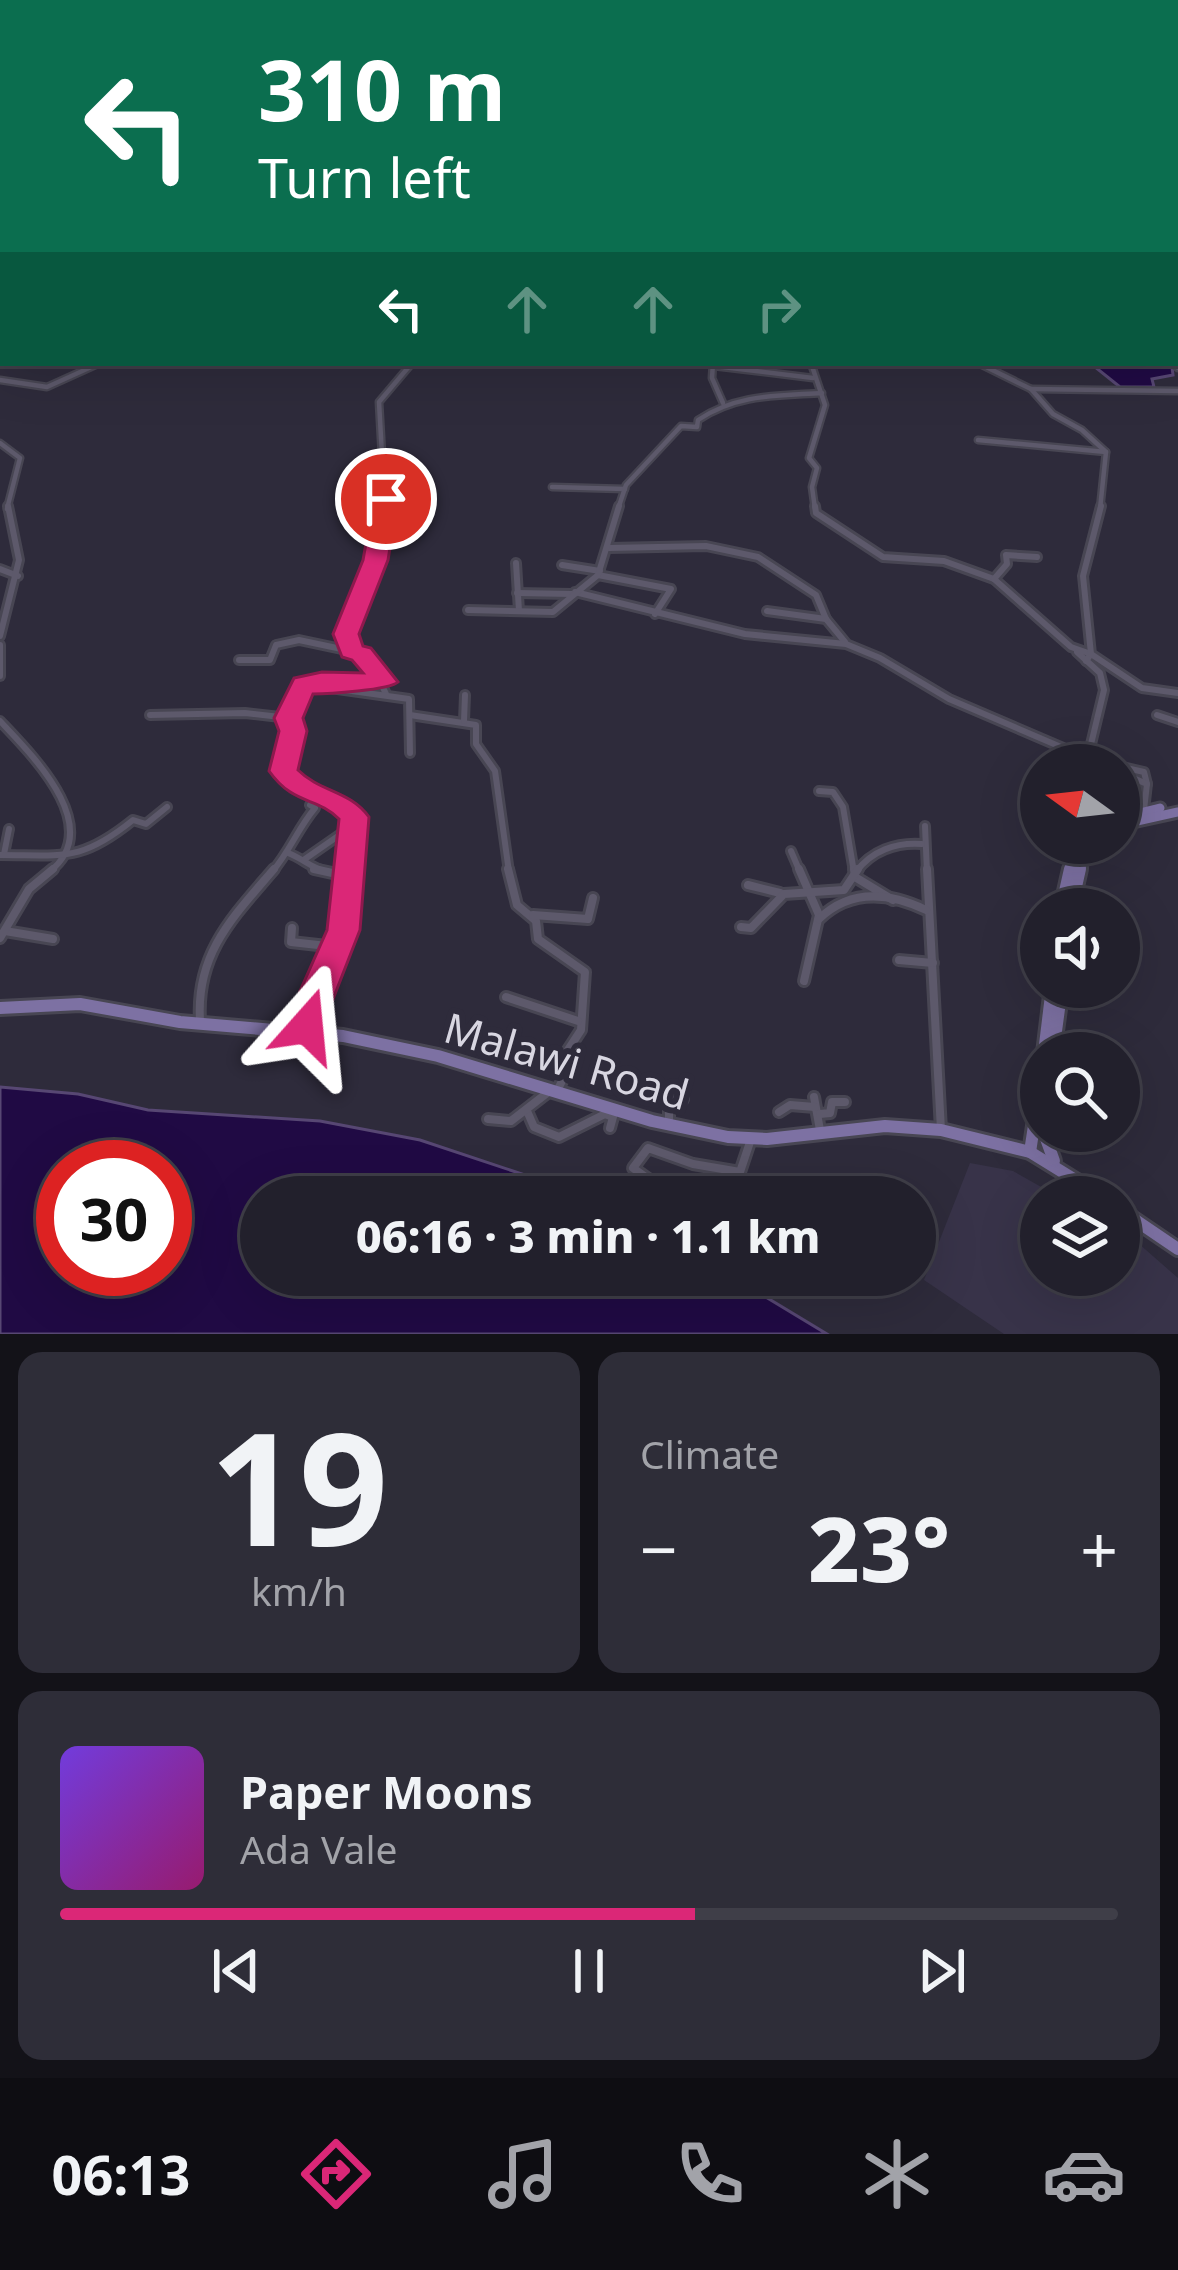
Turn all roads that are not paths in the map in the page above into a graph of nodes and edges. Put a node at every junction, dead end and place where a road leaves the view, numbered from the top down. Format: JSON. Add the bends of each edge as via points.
{"nodes":[{"id":1,"x":8,"y":0,"type":"edge"},
{"id":2,"x":21,"y":0,"type":"edge"},
{"id":3,"x":744,"y":0,"type":"edge"},
{"id":4,"x":803,"y":0,"type":"edge"},
{"id":5,"x":93,"y":366,"type":"edge"},
{"id":6,"x":410,"y":366,"type":"edge"},
{"id":7,"x":714,"y":366,"type":"edge"},
{"id":8,"x":728,"y":366,"type":"edge"},
{"id":9,"x":811,"y":366,"type":"edge"},
{"id":10,"x":984,"y":366,"type":"edge"},
{"id":11,"x":813,"y":378,"type":"junction"},
{"id":12,"x":0,"y":380,"type":"edge"},
{"id":13,"x":1031,"y":389,"type":"junction"},
{"id":14,"x":1178,"y":391,"type":"edge"},
{"id":15,"x":822,"y":393,"type":"junction"},
{"id":16,"x":723,"y":403,"type":"junction"},
{"id":17,"x":978,"y":440,"type":"dead end"},
{"id":18,"x":0,"y":443,"type":"edge"},
{"id":19,"x":1106,"y":452,"type":"junction"},
{"id":20,"x":553,"y":488,"type":"dead end"},
{"id":21,"x":625,"y":489,"type":"junction"},
{"id":22,"x":609,"y":548,"type":"junction"},
{"id":23,"x":1037,"y":557,"type":"dead end"},
{"id":24,"x":516,"y":563,"type":"dead end"},
{"id":25,"x":562,"y":565,"type":"dead end"},
{"id":26,"x":0,"y":569,"type":"edge"},
{"id":27,"x":599,"y":573,"type":"junction"},
{"id":28,"x":18,"y":576,"type":"junction"},
{"id":29,"x":994,"y":579,"type":"junction"},
{"id":30,"x":517,"y":593,"type":"junction"},
{"id":31,"x":573,"y":593,"type":"junction"},
{"id":32,"x":468,"y":610,"type":"dead end"},
{"id":33,"x":519,"y":611,"type":"junction"},
{"id":34,"x":767,"y":611,"type":"dead end"},
{"id":35,"x":656,"y":614,"type":"junction"},
{"id":36,"x":826,"y":619,"type":"junction"},
{"id":37,"x":0,"y":636,"type":"edge"},
{"id":38,"x":846,"y":644,"type":"junction"},
{"id":39,"x":0,"y":645,"type":"edge"},
{"id":40,"x":352,"y":651,"type":"junction"},
{"id":41,"x":1083,"y":654,"type":"junction"},
{"id":42,"x":239,"y":660,"type":"dead end"},
{"id":43,"x":0,"y":676,"type":"edge"},
{"id":44,"x":385,"y":682,"type":"junction"},
{"id":45,"x":322,"y":686,"type":"junction"},
{"id":46,"x":1178,"y":693,"type":"edge"},
{"id":47,"x":386,"y":694,"type":"junction"},
{"id":48,"x":465,"y":695,"type":"dead end"},
{"id":49,"x":150,"y":715,"type":"dead end"},
{"id":50,"x":410,"y":715,"type":"junction"},
{"id":51,"x":1157,"y":715,"type":"dead end"},
{"id":52,"x":289,"y":718,"type":"junction"},
{"id":53,"x":0,"y":722,"type":"edge"},
{"id":54,"x":463,"y":722,"type":"junction"},
{"id":55,"x":1178,"y":722,"type":"edge"},
{"id":56,"x":1051,"y":744,"type":"edge"},
{"id":57,"x":1096,"y":744,"type":"edge"},
{"id":58,"x":410,"y":753,"type":"dead end"},
{"id":59,"x":1140,"y":771,"type":"edge"},
{"id":60,"x":1140,"y":781,"type":"edge"},
{"id":61,"x":1147,"y":784,"type":"junction"},
{"id":62,"x":819,"y":791,"type":"dead end"},
{"id":63,"x":314,"y":798,"type":"junction"},
{"id":64,"x":167,"y":807,"type":"dead end"},
{"id":65,"x":1178,"y":809,"type":"edge"},
{"id":66,"x":1147,"y":813,"type":"junction"},
{"id":67,"x":1140,"y":815,"type":"edge"},
{"id":68,"x":925,"y":826,"type":"dead end"},
{"id":69,"x":351,"y":827,"type":"junction"},
{"id":70,"x":9,"y":829,"type":"dead end"},
{"id":71,"x":924,"y":844,"type":"junction"},
{"id":72,"x":790,"y":851,"type":"dead end"},
{"id":73,"x":288,"y":853,"type":"junction"},
{"id":74,"x":2,"y":855,"type":"edge"},
{"id":75,"x":64,"y":857,"type":"junction"},
{"id":76,"x":305,"y":859,"type":"junction"},
{"id":77,"x":346,"y":876,"type":"junction"},
{"id":78,"x":854,"y":877,"type":"junction"},
{"id":79,"x":748,"y":885,"type":"dead end"},
{"id":80,"x":808,"y":891,"type":"junction"},
{"id":81,"x":784,"y":894,"type":"junction"},
{"id":82,"x":593,"y":898,"type":"dead end"},
{"id":83,"x":893,"y":900,"type":"junction"},
{"id":84,"x":928,"y":912,"type":"junction"},
{"id":85,"x":533,"y":916,"type":"junction"},
{"id":86,"x":819,"y":919,"type":"junction"},
{"id":87,"x":741,"y":927,"type":"dead end"},
{"id":88,"x":292,"y":928,"type":"dead end"},
{"id":89,"x":3,"y":934,"type":"edge"},
{"id":90,"x":53,"y":938,"type":"dead end"},
{"id":91,"x":336,"y":947,"type":"junction"},
{"id":92,"x":899,"y":960,"type":"dead end"},
{"id":93,"x":933,"y":963,"type":"junction"},
{"id":94,"x":805,"y":982,"type":"dead end"},
{"id":95,"x":506,"y":997,"type":"dead end"},
{"id":96,"x":0,"y":1008,"type":"edge"},
{"id":97,"x":578,"y":1021,"type":"junction"},
{"id":98,"x":199,"y":1024,"type":"junction"},
{"id":99,"x":306,"y":1031,"type":"junction"},
{"id":100,"x":682,"y":1086,"type":"dead end"},
{"id":101,"x":555,"y":1090,"type":"junction"},
{"id":102,"x":844,"y":1102,"type":"dead end"},
{"id":103,"x":816,"y":1106,"type":"junction"},
{"id":104,"x":526,"y":1111,"type":"junction"},
{"id":105,"x":779,"y":1112,"type":"dead end"},
{"id":106,"x":488,"y":1119,"type":"dead end"},
{"id":107,"x":668,"y":1125,"type":"junction"},
{"id":108,"x":610,"y":1128,"type":"dead end"},
{"id":109,"x":941,"y":1130,"type":"junction"},
{"id":110,"x":822,"y":1133,"type":"junction"},
{"id":111,"x":751,"y":1139,"type":"junction"},
{"id":112,"x":1020,"y":1142,"type":"edge"},
{"id":113,"x":1009,"y":1144,"type":"junction"},
{"id":114,"x":1036,"y":1152,"type":"edge"},
{"id":115,"x":1050,"y":1152,"type":"edge"},
{"id":116,"x":1035,"y":1155,"type":"junction"},
{"id":117,"x":1058,"y":1165,"type":"junction"},
{"id":118,"x":644,"y":1176,"type":"edge"},
{"id":119,"x":1073,"y":1176,"type":"edge"},
{"id":120,"x":1140,"y":1223,"type":"edge"},
{"id":121,"x":1178,"y":1249,"type":"edge"}],
"edges":[{"from":1,"to":2,"type":"street"},
{"from":3,"to":4,"type":"street"},
{"from":5,"to":12,"type":"street","via":[[47,387]]},
{"from":6,"to":40,"type":"street","via":[[380,402],[385,511],[346,634]]},
{"from":7,"to":16,"type":"street"},
{"from":8,"to":11,"type":"street"},
{"from":9,"to":11,"type":"street"},
{"from":10,"to":13,"type":"street"},
{"from":11,"to":15,"type":"street"},
{"from":13,"to":14,"type":"street"},
{"from":13,"to":19,"type":"street"},
{"from":15,"to":16,"type":"street"},
{"from":15,"to":29,"type":"street","via":[[809,458],[817,468],[816,513],[883,557],[944,561]]},
{"from":16,"to":21,"type":"street","via":[[698,427],[674,430]]},
{"from":17,"to":19,"type":"street"},
{"from":18,"to":28,"type":"street","via":[[20,458],[7,511],[22,541]]},
{"from":19,"to":41,"type":"street","via":[[1103,504],[1084,567]]},
{"from":20,"to":21,"type":"street"},
{"from":21,"to":22,"type":"street"},
{"from":22,"to":27,"type":"street"},
{"from":22,"to":36,"type":"street","via":[[747,553],[817,595]]},
{"from":23,"to":29,"type":"street","via":[[1006,556]]},
{"from":24,"to":30,"type":"street"},
{"from":25,"to":27,"type":"street"},
{"from":26,"to":28,"type":"street"},
{"from":27,"to":31,"type":"street"},
{"from":27,"to":35,"type":"street","via":[[670,589]]},
{"from":28,"to":37,"type":"street"},
{"from":29,"to":41,"type":"street"},
{"from":30,"to":31,"type":"street"},
{"from":30,"to":33,"type":"street"},
{"from":31,"to":33,"type":"street","via":[[554,612]]},
{"from":31,"to":35,"type":"street"},
{"from":32,"to":33,"type":"street"},
{"from":34,"to":36,"type":"street"},
{"from":35,"to":38,"type":"street","via":[[756,636]]},
{"from":36,"to":38,"type":"street"},
{"from":38,"to":56,"type":"street"},
{"from":39,"to":43,"type":"street"},
{"from":40,"to":42,"type":"street","via":[[296,640],[276,645],[270,660]]},
{"from":40,"to":44,"type":"street"},
{"from":41,"to":46,"type":"street","via":[[1142,688]]},
{"from":41,"to":57,"type":"street","via":[[1104,690]]},
{"from":44,"to":45,"type":"street"},
{"from":44,"to":47,"type":"street"},
{"from":45,"to":47,"type":"street"},
{"from":45,"to":52,"type":"street","via":[[301,686]]},
{"from":47,"to":50,"type":"street","via":[[409,698]]},
{"from":48,"to":54,"type":"street"},
{"from":49,"to":52,"type":"street"},
{"from":50,"to":54,"type":"street"},
{"from":50,"to":58,"type":"street"},
{"from":51,"to":55,"type":"street"},
{"from":52,"to":63,"type":"street","via":[[283,771]]},
{"from":53,"to":75,"type":"street","via":[[58,790],[70,845]]},
{"from":54,"to":85,"type":"street","via":[[476,725],[476,744],[495,771],[511,890]]},
{"from":59,"to":61,"type":"street"},
{"from":60,"to":61,"type":"street"},
{"from":61,"to":66,"type":"street"},
{"from":62,"to":78,"type":"street","via":[[842,802]]},
{"from":63,"to":69,"type":"street","via":[[352,811]]},
{"from":63,"to":73,"type":"street"},
{"from":64,"to":75,"type":"street","via":[[146,824],[134,820],[102,844]]},
{"from":65,"to":66,"type":"main road"},
{"from":66,"to":67,"type":"main road"},
{"from":68,"to":71,"type":"street"},
{"from":69,"to":76,"type":"street"},
{"from":69,"to":77,"type":"street"},
{"from":70,"to":74,"type":"street"},
{"from":71,"to":78,"type":"street","via":[[867,856]]},
{"from":71,"to":84,"type":"street"},
{"from":72,"to":80,"type":"street"},
{"from":73,"to":76,"type":"street"},
{"from":73,"to":98,"type":"street","via":[[224,927],[198,986]]},
{"from":74,"to":75,"type":"street"},
{"from":75,"to":89,"type":"street","via":[[30,887]]},
{"from":76,"to":77,"type":"street","via":[[313,869]]},
{"from":77,"to":91,"type":"street"},
{"from":78,"to":80,"type":"street","via":[[844,890]]},
{"from":78,"to":83,"type":"street"},
{"from":79,"to":81,"type":"street"},
{"from":80,"to":81,"type":"street"},
{"from":80,"to":86,"type":"street"},
{"from":81,"to":87,"type":"street","via":[[751,928]]},
{"from":82,"to":85,"type":"street","via":[[588,919]]},
{"from":83,"to":84,"type":"street"},
{"from":83,"to":86,"type":"street","via":[[843,899]]},
{"from":84,"to":93,"type":"street"},
{"from":85,"to":97,"type":"street","via":[[538,939],[584,972]]},
{"from":86,"to":94,"type":"street"},
{"from":88,"to":91,"type":"street","via":[[291,942]]},
{"from":89,"to":90,"type":"street"},
{"from":91,"to":99,"type":"street"},
{"from":92,"to":93,"type":"street"},
{"from":93,"to":109,"type":"street"},
{"from":95,"to":97,"type":"street"},
{"from":96,"to":98,"type":"main road","name":"Malawi Road","via":[[80,1004]]},
{"from":97,"to":101,"type":"street"},
{"from":98,"to":99,"type":"main road","name":"Malawi Road"},
{"from":99,"to":101,"type":"main road","name":"Malawi Road","via":[[398,1046]]},
{"from":100,"to":107,"type":"street","via":[[683,1099],[669,1101]]},
{"from":101,"to":104,"type":"street"},
{"from":101,"to":107,"type":"main road","name":"Malawi Road"},
{"from":102,"to":103,"type":"street","via":[[833,1102],[830,1113]]},
{"from":103,"to":105,"type":"street"},
{"from":103,"to":110,"type":"street"},
{"from":104,"to":106,"type":"street","via":[[512,1121]]},
{"from":104,"to":108,"type":"street","via":[[534,1127],[554,1136],[604,1114],[613,1117]]},
{"from":107,"to":111,"type":"main road","name":"Malawi Road"},
{"from":109,"to":110,"type":"main road","name":"Malawi Road"},
{"from":109,"to":113,"type":"main road","name":"Malawi Road"},
{"from":110,"to":111,"type":"main road","name":"Malawi Road"},
{"from":111,"to":118,"type":"street","via":[[740,1172],[648,1148],[633,1168]]},
{"from":112,"to":113,"type":"main road"},
{"from":113,"to":116,"type":"main road","name":"Malawi Road"},
{"from":114,"to":116,"type":"main road"},
{"from":115,"to":117,"type":"main road"},
{"from":116,"to":117,"type":"main road","name":"Malawi Road"},
{"from":117,"to":119,"type":"main road","name":"Malawi Road"},
{"from":120,"to":121,"type":"main road"}]}
